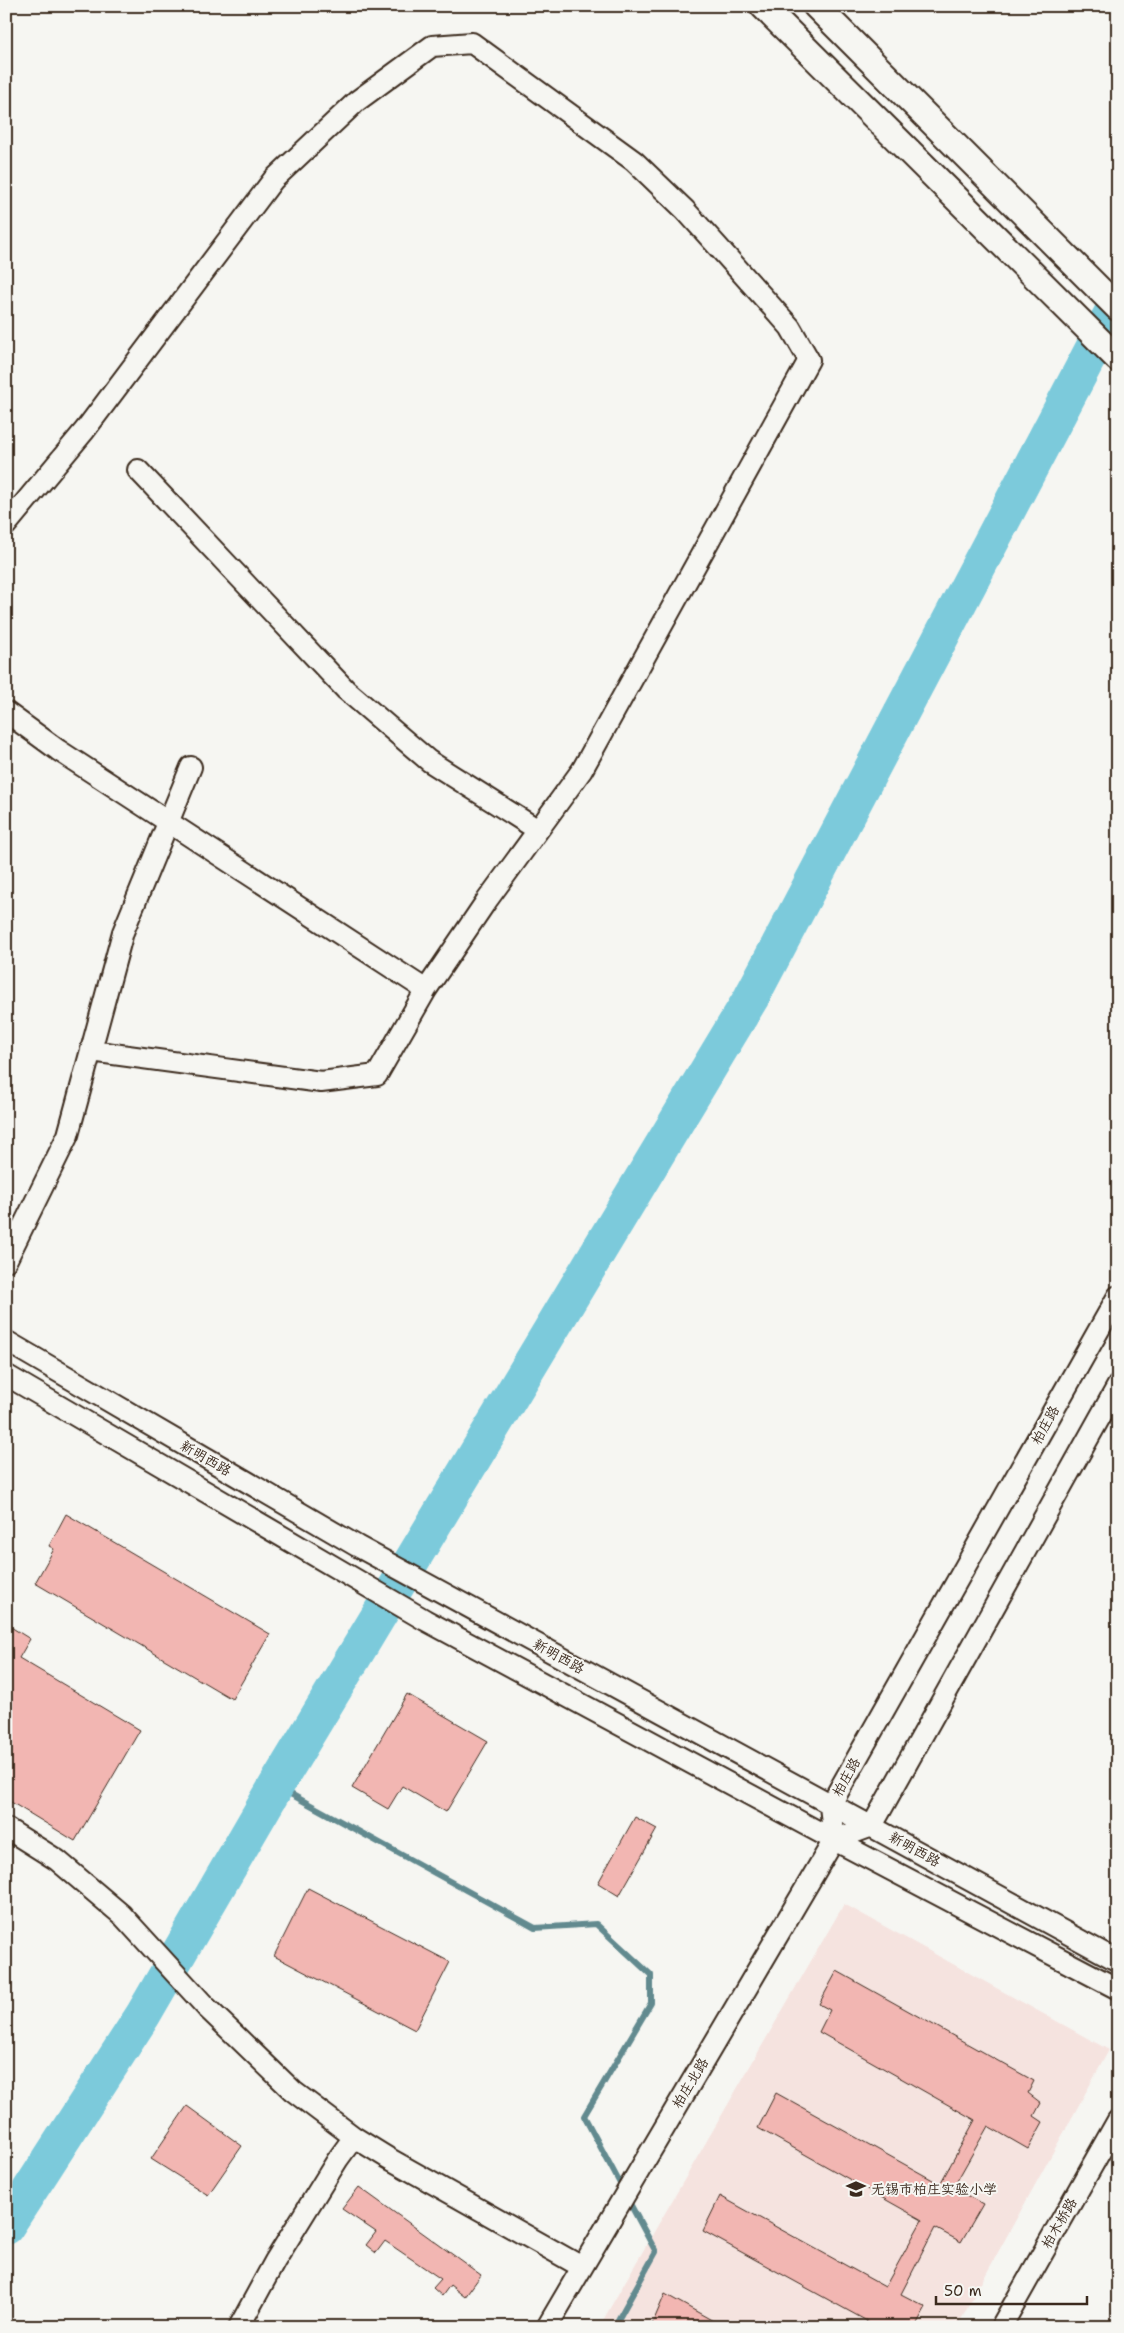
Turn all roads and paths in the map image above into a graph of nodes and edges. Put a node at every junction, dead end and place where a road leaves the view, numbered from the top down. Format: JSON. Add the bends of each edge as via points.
{"nodes":[{"id":1,"x":763,"y":6,"type":"edge"},
{"id":2,"x":816,"y":6,"type":"edge"},
{"id":3,"x":1118,"y":308,"type":"edge"},
{"id":4,"x":1118,"y":359,"type":"edge"},
{"id":5,"x":138,"y":470,"type":"dead end"},
{"id":6,"x":6,"y":525,"type":"edge"},
{"id":7,"x":6,"y":712,"type":"edge"},
{"id":8,"x":190,"y":768,"type":"dead end"},
{"id":9,"x":168,"y":822,"type":"junction"},
{"id":10,"x":538,"y":830,"type":"junction"},
{"id":11,"x":426,"y":990,"type":"junction"},
{"id":12,"x":91,"y":1051,"type":"junction"},
{"id":13,"x":6,"y":1260,"type":"edge"},
{"id":14,"x":1118,"y":1296,"type":"edge"},
{"id":15,"x":6,"y":1341,"type":"edge"},
{"id":16,"x":6,"y":1375,"type":"edge"},
{"id":17,"x":1118,"y":1385,"type":"edge"},
{"id":18,"x":830,"y":1806,"type":"junction"},
{"id":19,"x":872,"y":1826,"type":"junction"},
{"id":20,"x":6,"y":1828,"type":"edge"},
{"id":21,"x":834,"y":1840,"type":"junction"},
{"id":22,"x":1118,"y":1961,"type":"edge"},
{"id":23,"x":1118,"y":1989,"type":"edge"},
{"id":24,"x":1118,"y":2120,"type":"edge"},
{"id":25,"x":354,"y":2137,"type":"junction"},
{"id":26,"x":582,"y":2267,"type":"junction"},
{"id":27,"x":239,"y":2327,"type":"edge"},
{"id":28,"x":547,"y":2327,"type":"edge"},
{"id":29,"x":1000,"y":2327,"type":"edge"}],
"edges":[{"from":1,"to":4,"type":"main road"},
{"from":2,"to":3,"type":"main road"},
{"from":5,"to":10,"type":"street","via":[[346,690],[429,761]]},
{"from":6,"to":10,"type":"street","via":[[85,430],[273,180],[357,101],[432,46],[472,42],[640,167],[685,210],[790,327],[809,360],[582,770]]},
{"from":7,"to":9,"type":"street"},
{"from":8,"to":9,"type":"street"},
{"from":9,"to":11,"type":"street"},
{"from":9,"to":12,"type":"street","via":[[123,932]]},
{"from":10,"to":11,"type":"street"},
{"from":11,"to":12,"type":"street","via":[[377,1075],[320,1082]]},
{"from":12,"to":13,"type":"street","via":[[68,1135]]},
{"from":14,"to":18,"type":"street","name":"柏庄路"},
{"from":15,"to":18,"type":"street","name":"新明西路","via":[[357,1546]]},
{"from":16,"to":21,"type":"street","via":[[425,1620]]},
{"from":17,"to":19,"type":"street"},
{"from":18,"to":19,"type":"street","name":"新明西路"},
{"from":18,"to":21,"type":"street","name":"柏庄路"},
{"from":19,"to":21,"type":"street"},
{"from":19,"to":22,"type":"street","name":"新明西路"},
{"from":20,"to":25,"type":"street","via":[[58,1860],[122,1915],[206,2007],[293,2091]]},
{"from":21,"to":23,"type":"street"},
{"from":21,"to":26,"type":"street","name":"柏庄北路"},
{"from":24,"to":29,"type":"street","name":"柏木桥路"},
{"from":25,"to":26,"type":"street"},
{"from":25,"to":27,"type":"street","via":[[274,2261]]},
{"from":26,"to":28,"type":"street","name":"柏庄北路"}]}
